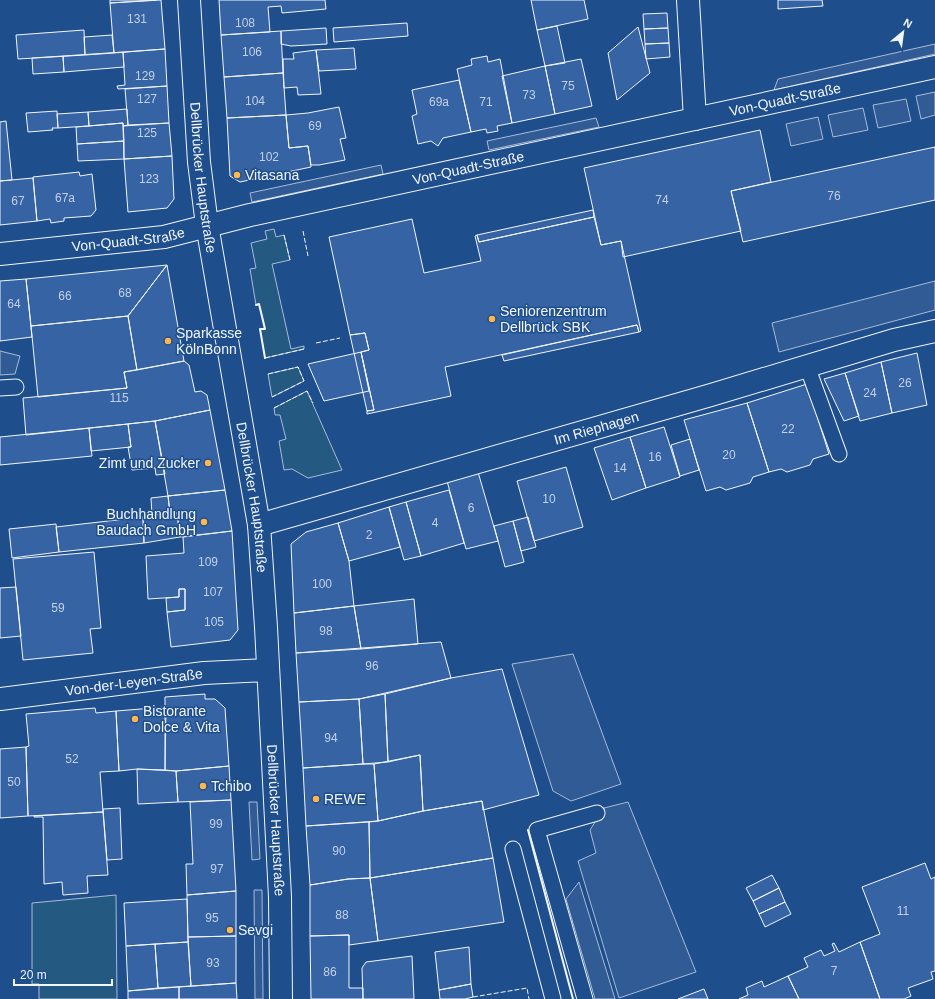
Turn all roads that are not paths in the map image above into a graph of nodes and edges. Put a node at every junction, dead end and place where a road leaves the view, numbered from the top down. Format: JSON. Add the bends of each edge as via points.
{"nodes":[{"id":1,"x":189,"y":0,"type":"edge"},
{"id":2,"x":688,"y":0,"type":"edge"},
{"id":3,"x":935,"y":67,"type":"edge"},
{"id":4,"x":695,"y":119,"type":"junction"},
{"id":5,"x":207,"y":226,"type":"junction"},
{"id":6,"x":0,"y":254,"type":"edge"},
{"id":7,"x":935,"y":331,"type":"edge"},
{"id":8,"x":808,"y":366,"type":"junction"},
{"id":9,"x":16,"y":386,"type":"dead end"},
{"id":10,"x":0,"y":388,"type":"edge"},
{"id":11,"x":839,"y":454,"type":"dead end"},
{"id":12,"x":258,"y":525,"type":"junction"},
{"id":13,"x":268,"y":670,"type":"junction"},
{"id":14,"x":0,"y":699,"type":"edge"},
{"id":15,"x":597,"y":813,"type":"dead end"},
{"id":16,"x":513,"y":849,"type":"dead end"},
{"id":17,"x":281,"y":999,"type":"edge"},
{"id":18,"x":553,"y":999,"type":"edge"},
{"id":19,"x":585,"y":999,"type":"edge"}],
"edges":[{"from":1,"to":5,"type":"street","name":"Dellbrücker Hauptstraße","via":[[199,162]]},
{"from":2,"to":4,"type":"street"},
{"from":3,"to":4,"type":"street","name":"Von-Quadt-Straße"},
{"from":4,"to":5,"type":"street","name":"Von-Quadt-Straße"},
{"from":5,"to":6,"type":"street","name":"Von-Quadt-Straße","via":[[164,236]]},
{"from":5,"to":12,"type":"street","name":"Dellbrücker Hauptstraße"},
{"from":7,"to":8,"type":"street","name":"Im Riephagen","via":[[894,340]]},
{"from":8,"to":11,"type":"lane"},
{"from":8,"to":12,"type":"street","name":"Im Riephagen"},
{"from":9,"to":10,"type":"lane"},
{"from":12,"to":13,"type":"street","name":"Dellbrücker Hauptstraße"},
{"from":13,"to":14,"type":"street","name":"Von-der-Leyen-Straße","via":[[204,673]]},
{"from":13,"to":17,"type":"street","name":"Dellbrücker Hauptstraße","via":[[280,897]]},
{"from":15,"to":19,"type":"lane","via":[[537,830]]},
{"from":16,"to":18,"type":"lane"}]}
